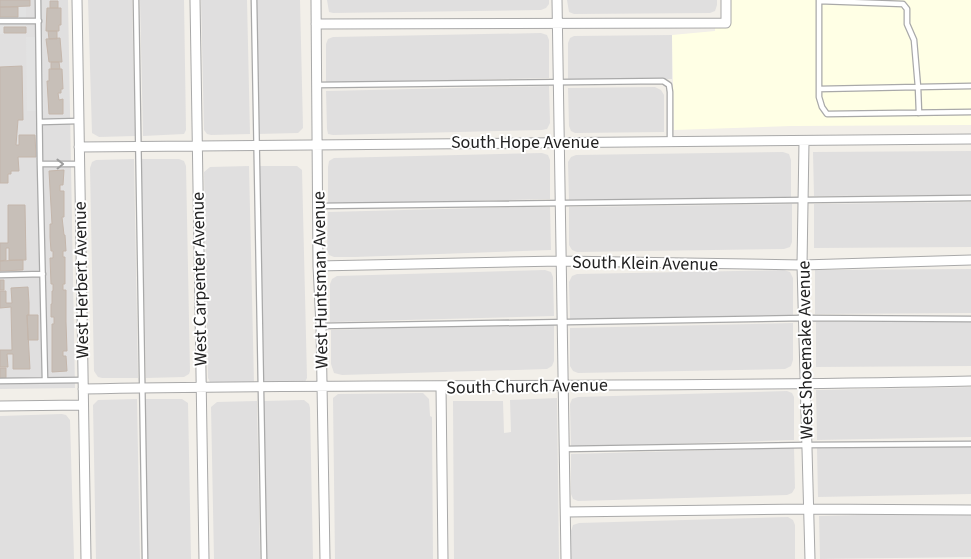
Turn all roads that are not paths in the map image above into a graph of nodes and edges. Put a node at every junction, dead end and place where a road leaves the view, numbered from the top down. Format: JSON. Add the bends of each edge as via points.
{"nodes":[{"id":1,"x":38,"y":0,"type":"edge"},
{"id":2,"x":77,"y":0,"type":"edge"},
{"id":3,"x":136,"y":0,"type":"edge"},
{"id":4,"x":195,"y":0,"type":"edge"},
{"id":5,"x":254,"y":0,"type":"edge"},
{"id":6,"x":316,"y":0,"type":"edge"},
{"id":7,"x":557,"y":0,"type":"edge"},
{"id":8,"x":726,"y":0,"type":"edge"},
{"id":9,"x":819,"y":0,"type":"edge"},
{"id":10,"x":0,"y":21,"type":"edge"},
{"id":11,"x":39,"y":21,"type":"junction"},
{"id":12,"x":558,"y":22,"type":"junction"},
{"id":13,"x":316,"y":24,"type":"junction"},
{"id":14,"x":558,"y":82,"type":"junction"},
{"id":15,"x":317,"y":85,"type":"junction"},
{"id":16,"x":971,"y":86,"type":"edge"},
{"id":17,"x":918,"y":87,"type":"junction"},
{"id":18,"x":819,"y":89,"type":"junction"},
{"id":19,"x":971,"y":112,"type":"edge"},
{"id":20,"x":919,"y":113,"type":"junction"},
{"id":21,"x":79,"y":121,"type":"junction"},
{"id":22,"x":40,"y":122,"type":"junction"},
{"id":23,"x":971,"y":139,"type":"edge"},
{"id":24,"x":559,"y":142,"type":"junction"},
{"id":25,"x":670,"y":142,"type":"junction"},
{"id":26,"x":804,"y":142,"type":"junction"},
{"id":27,"x":256,"y":144,"type":"junction"},
{"id":28,"x":318,"y":144,"type":"junction"},
{"id":29,"x":197,"y":145,"type":"junction"},
{"id":30,"x":138,"y":146,"type":"junction"},
{"id":31,"x":79,"y":147,"type":"junction"},
{"id":32,"x":40,"y":164,"type":"junction"},
{"id":33,"x":79,"y":164,"type":"junction"},
{"id":34,"x":971,"y":198,"type":"edge"},
{"id":35,"x":803,"y":200,"type":"junction"},
{"id":36,"x":560,"y":203,"type":"junction"},
{"id":37,"x":318,"y":206,"type":"junction"},
{"id":38,"x":971,"y":260,"type":"edge"},
{"id":39,"x":561,"y":261,"type":"junction"},
{"id":40,"x":802,"y":265,"type":"junction"},
{"id":41,"x":318,"y":266,"type":"junction"},
{"id":42,"x":43,"y":274,"type":"junction"},
{"id":43,"x":0,"y":275,"type":"edge"},
{"id":44,"x":804,"y":318,"type":"junction"},
{"id":45,"x":971,"y":319,"type":"edge"},
{"id":46,"x":562,"y":323,"type":"junction"},
{"id":47,"x":321,"y":326,"type":"junction"},
{"id":48,"x":45,"y":380,"type":"junction"},
{"id":49,"x":0,"y":381,"type":"edge"},
{"id":50,"x":971,"y":381,"type":"edge"},
{"id":51,"x":83,"y":384,"type":"junction"},
{"id":52,"x":564,"y":385,"type":"junction"},
{"id":53,"x":806,"y":385,"type":"junction"},
{"id":54,"x":322,"y":386,"type":"junction"},
{"id":55,"x":441,"y":386,"type":"junction"},
{"id":56,"x":201,"y":387,"type":"junction"},
{"id":57,"x":261,"y":387,"type":"junction"},
{"id":58,"x":142,"y":388,"type":"junction"},
{"id":59,"x":83,"y":405,"type":"junction"},
{"id":60,"x":0,"y":406,"type":"edge"},
{"id":61,"x":971,"y":444,"type":"edge"},
{"id":62,"x":807,"y":445,"type":"junction"},
{"id":63,"x":564,"y":449,"type":"junction"},
{"id":64,"x":808,"y":509,"type":"junction"},
{"id":65,"x":971,"y":510,"type":"edge"},
{"id":66,"x":566,"y":512,"type":"junction"},
{"id":67,"x":86,"y":559,"type":"edge"},
{"id":68,"x":145,"y":559,"type":"edge"},
{"id":69,"x":204,"y":559,"type":"edge"},
{"id":70,"x":264,"y":559,"type":"edge"},
{"id":71,"x":325,"y":559,"type":"edge"},
{"id":72,"x":443,"y":559,"type":"edge"},
{"id":73,"x":566,"y":559,"type":"edge"},
{"id":74,"x":810,"y":559,"type":"edge"}],
"edges":[{"from":1,"to":11,"type":"lane"},
{"from":2,"to":21,"type":"street","name":"West Herbert Avenue"},
{"from":3,"to":30,"type":"lane"},
{"from":4,"to":29,"type":"street","name":"West Carpenter Avenue"},
{"from":5,"to":27,"type":"lane"},
{"from":6,"to":13,"type":"street","name":"West Huntsman Avenue"},
{"from":7,"to":12,"type":"street"},
{"from":8,"to":12,"type":"street","via":[[726,22]]},
{"from":9,"to":17,"type":"lane","via":[[904,4],[914,40]]},
{"from":9,"to":18,"type":"lane"},
{"from":10,"to":11,"type":"lane"},
{"from":11,"to":22,"type":"lane"},
{"from":12,"to":13,"type":"street"},
{"from":12,"to":14,"type":"street"},
{"from":13,"to":15,"type":"street","name":"West Huntsman Avenue"},
{"from":14,"to":15,"type":"lane"},
{"from":14,"to":24,"type":"street"},
{"from":14,"to":25,"type":"lane","via":[[664,81],[670,92]]},
{"from":15,"to":28,"type":"street","name":"West Huntsman Avenue"},
{"from":16,"to":17,"type":"lane"},
{"from":17,"to":18,"type":"lane"},
{"from":17,"to":20,"type":"lane"},
{"from":18,"to":20,"type":"lane","via":[[822,107],[827,114]]},
{"from":19,"to":20,"type":"lane"},
{"from":21,"to":22,"type":"lane"},
{"from":21,"to":31,"type":"street","name":"West Herbert Avenue"},
{"from":22,"to":32,"type":"lane"},
{"from":23,"to":26,"type":"street","name":"South Hope Avenue"},
{"from":24,"to":25,"type":"street","name":"South Hope Avenue"},
{"from":24,"to":28,"type":"street","name":"South Hope Avenue"},
{"from":24,"to":36,"type":"street"},
{"from":25,"to":26,"type":"street","name":"South Hope Avenue"},
{"from":26,"to":35,"type":"street","name":"West Shoemake Avenue"},
{"from":27,"to":28,"type":"street","name":"South Hope Avenue"},
{"from":27,"to":29,"type":"street","name":"South Hope Avenue"},
{"from":27,"to":57,"type":"lane"},
{"from":28,"to":37,"type":"street","name":"West Huntsman Avenue"},
{"from":29,"to":30,"type":"street","name":"South Hope Avenue"},
{"from":29,"to":56,"type":"street","name":"West Carpenter Avenue"},
{"from":30,"to":31,"type":"street","name":"South Hope Avenue"},
{"from":30,"to":58,"type":"lane"},
{"from":31,"to":33,"type":"street","name":"West Herbert Avenue"},
{"from":32,"to":33,"type":"lane","one_way":true},
{"from":32,"to":42,"type":"lane"},
{"from":33,"to":51,"type":"street","name":"West Herbert Avenue"},
{"from":34,"to":35,"type":"lane"},
{"from":35,"to":36,"type":"lane"},
{"from":35,"to":40,"type":"street","name":"West Shoemake Avenue"},
{"from":36,"to":37,"type":"lane"},
{"from":36,"to":39,"type":"street"},
{"from":37,"to":41,"type":"street","name":"West Huntsman Avenue"},
{"from":38,"to":40,"type":"street","name":"South Klein Avenue"},
{"from":39,"to":40,"type":"street","name":"South Klein Avenue"},
{"from":39,"to":41,"type":"street","name":"South Klein Avenue"},
{"from":39,"to":46,"type":"street"},
{"from":40,"to":44,"type":"street","name":"West Shoemake Avenue"},
{"from":41,"to":47,"type":"street","name":"West Huntsman Avenue"},
{"from":42,"to":43,"type":"lane"},
{"from":42,"to":48,"type":"lane"},
{"from":44,"to":45,"type":"lane"},
{"from":44,"to":46,"type":"lane"},
{"from":44,"to":53,"type":"street","name":"West Shoemake Avenue"},
{"from":46,"to":47,"type":"lane"},
{"from":46,"to":52,"type":"street"},
{"from":47,"to":54,"type":"street","name":"West Huntsman Avenue"},
{"from":48,"to":49,"type":"lane"},
{"from":48,"to":51,"type":"lane"},
{"from":50,"to":53,"type":"street","name":"South Church Avenue"},
{"from":51,"to":58,"type":"street","name":"South Church Avenue"},
{"from":51,"to":59,"type":"street","name":"West Herbert Avenue"},
{"from":52,"to":53,"type":"street","name":"South Church Avenue"},
{"from":52,"to":55,"type":"street","name":"South Church Avenue"},
{"from":52,"to":63,"type":"street"},
{"from":53,"to":62,"type":"street","name":"West Shoemake Avenue"},
{"from":54,"to":55,"type":"street","name":"South Church Avenue"},
{"from":54,"to":57,"type":"street","name":"South Church Avenue"},
{"from":54,"to":71,"type":"street","name":"West Huntsman Avenue"},
{"from":55,"to":72,"type":"street"},
{"from":56,"to":57,"type":"street","name":"South Church Avenue"},
{"from":56,"to":58,"type":"street","name":"South Church Avenue"},
{"from":56,"to":69,"type":"street","name":"West Carpenter Avenue"},
{"from":57,"to":70,"type":"lane"},
{"from":58,"to":68,"type":"lane"},
{"from":59,"to":60,"type":"street"},
{"from":59,"to":67,"type":"street","name":"West Herbert Avenue"},
{"from":61,"to":62,"type":"lane"},
{"from":62,"to":63,"type":"lane"},
{"from":62,"to":64,"type":"street","name":"West Shoemake Avenue"},
{"from":63,"to":66,"type":"street"},
{"from":64,"to":65,"type":"street"},
{"from":64,"to":66,"type":"street"},
{"from":64,"to":74,"type":"street","name":"West Shoemake Avenue"},
{"from":66,"to":73,"type":"street"}]}
